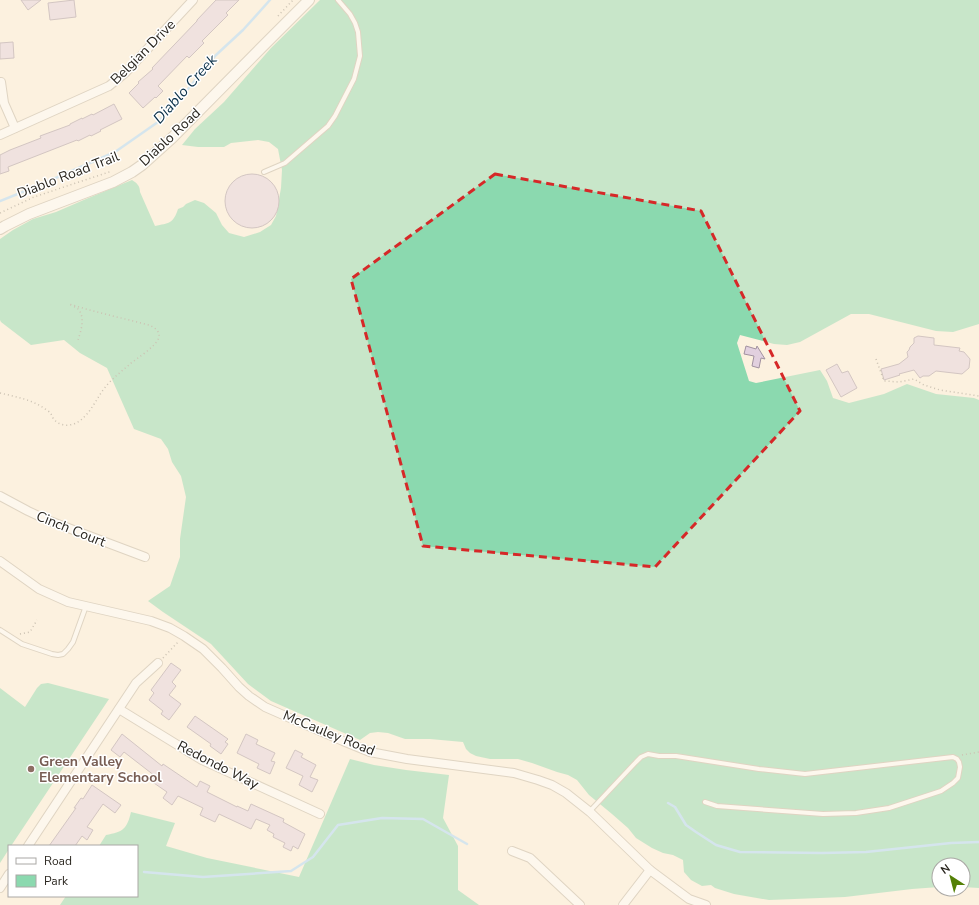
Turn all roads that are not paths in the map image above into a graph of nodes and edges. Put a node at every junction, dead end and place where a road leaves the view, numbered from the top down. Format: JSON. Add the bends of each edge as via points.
{"nodes":[{"id":1,"x":193,"y":0,"type":"edge"},
{"id":2,"x":310,"y":0,"type":"edge"},
{"id":3,"x":338,"y":0,"type":"edge"},
{"id":4,"x":1,"y":82,"type":"edge"},
{"id":5,"x":15,"y":128,"type":"junction"},
{"id":6,"x":0,"y":135,"type":"edge"},
{"id":7,"x":264,"y":172,"type":"dead end"},
{"id":8,"x":0,"y":229,"type":"edge"},
{"id":9,"x":0,"y":496,"type":"edge"},
{"id":10,"x":144,"y":557,"type":"dead end"},
{"id":11,"x":0,"y":561,"type":"edge"},
{"id":12,"x":86,"y":606,"type":"junction"},
{"id":13,"x":0,"y":630,"type":"edge"},
{"id":14,"x":158,"y":663,"type":"dead end"},
{"id":15,"x":119,"y":709,"type":"junction"},
{"id":16,"x":705,"y":802,"type":"dead end"},
{"id":17,"x":590,"y":812,"type":"junction"},
{"id":18,"x":320,"y":814,"type":"dead end"},
{"id":19,"x":29,"y":845,"type":"edge"},
{"id":20,"x":512,"y":851,"type":"dead end"},
{"id":21,"x":650,"y":870,"type":"junction"},
{"id":22,"x":8,"y":876,"type":"edge"},
{"id":23,"x":0,"y":888,"type":"edge"},
{"id":24,"x":580,"y":905,"type":"edge"},
{"id":25,"x":622,"y":905,"type":"edge"},
{"id":26,"x":706,"y":905,"type":"edge"}],
"edges":[{"from":1,"to":5,"type":"street","name":"Belgian Drive","via":[[125,73],[109,86]]},
{"from":2,"to":8,"type":"street","name":"Diablo Road","via":[[172,138],[132,172]]},
{"from":3,"to":7,"type":"lane","via":[[350,14],[358,32],[360,56],[354,79],[328,126],[285,163]]},
{"from":4,"to":5,"type":"street","via":[[4,102]]},
{"from":5,"to":6,"type":"street","name":"Belgian Drive"},
{"from":9,"to":10,"type":"street","name":"Cinch Court","via":[[47,520]]},
{"from":11,"to":12,"type":"street","name":"McCauley Road","via":[[39,589],[68,602]]},
{"from":12,"to":13,"type":"lane","via":[[73,642],[63,654],[52,654],[22,644]]},
{"from":12,"to":17,"type":"street","name":"McCauley Road","via":[[170,628],[203,650],[239,687],[264,707],[343,741],[370,752],[526,776],[552,785]]},
{"from":14,"to":15,"type":"street","via":[[136,683]]},
{"from":15,"to":18,"type":"street","name":"Redondo Way","via":[[202,760]]},
{"from":15,"to":19,"type":"street"},
{"from":16,"to":17,"type":"lane","via":[[717,806],[823,814],[856,813],[889,808],[941,791],[958,778],[960,767],[957,759],[953,758],[805,774],[648,754],[641,757]]},
{"from":17,"to":21,"type":"street","name":"McCauley Road"},
{"from":20,"to":24,"type":"street","via":[[530,858]]},
{"from":21,"to":25,"type":"street"},
{"from":21,"to":26,"type":"street","name":"McCauley Road","via":[[689,900]]},
{"from":22,"to":23,"type":"street"}]}
